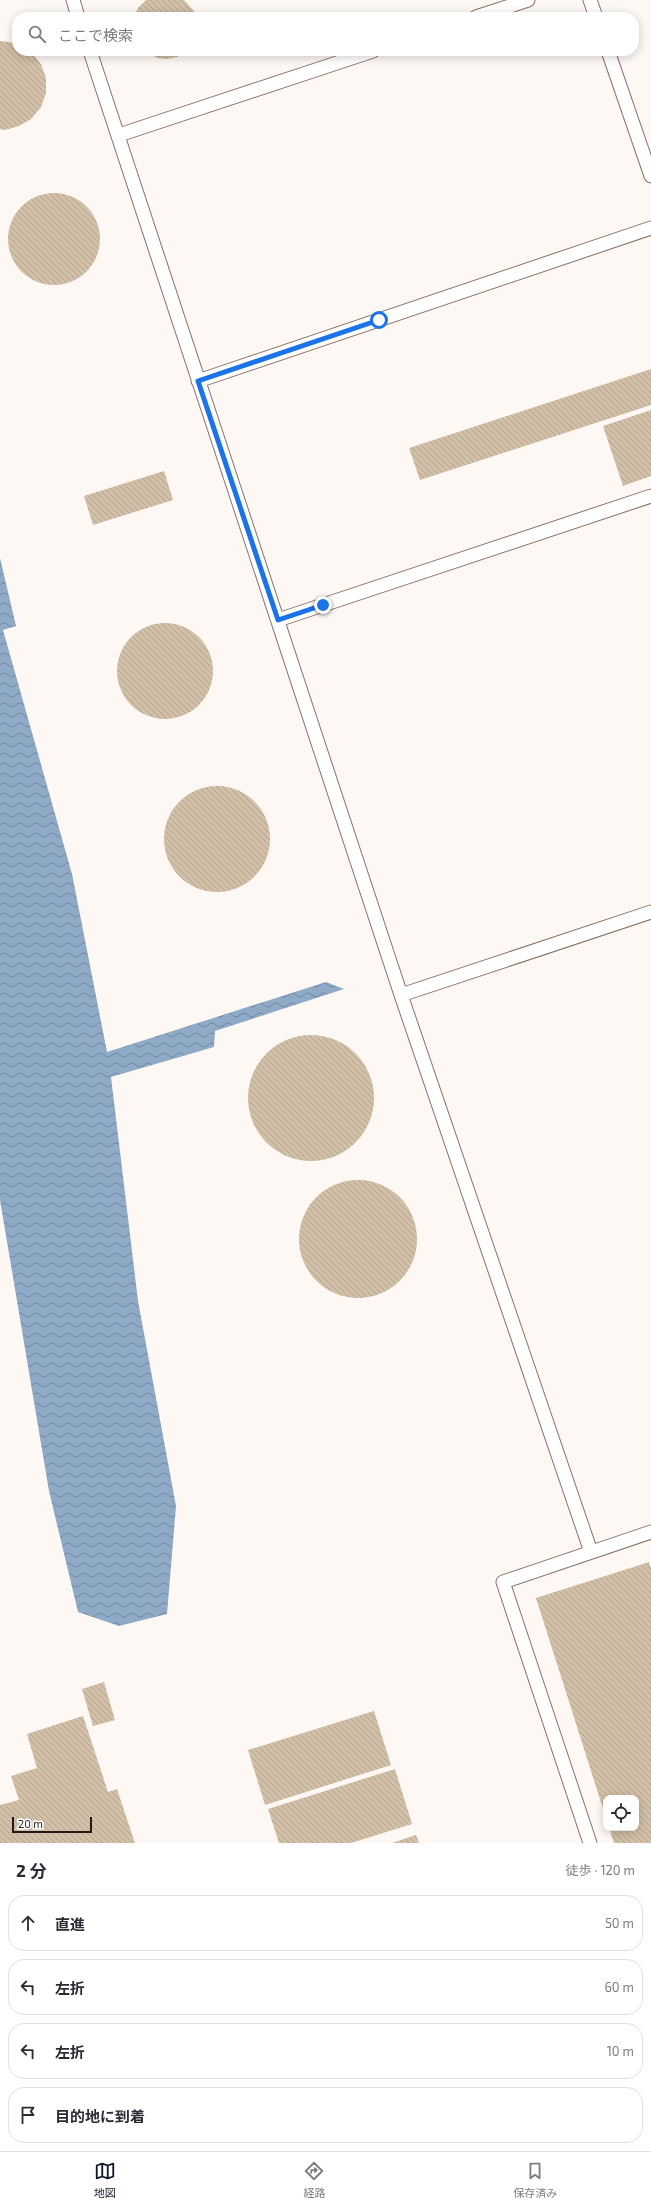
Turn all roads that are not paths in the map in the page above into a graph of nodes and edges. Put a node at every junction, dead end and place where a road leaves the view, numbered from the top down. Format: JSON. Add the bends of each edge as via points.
{"nodes":[{"id":1,"x":73,"y":0,"type":"edge"},
{"id":2,"x":528,"y":0,"type":"edge"},
{"id":3,"x":590,"y":0,"type":"edge"},
{"id":4,"x":77,"y":12,"type":"edge"},
{"id":5,"x":491,"y":12,"type":"edge"},
{"id":6,"x":594,"y":12,"type":"edge"},
{"id":7,"x":92,"y":56,"type":"edge"},
{"id":8,"x":358,"y":56,"type":"edge"},
{"id":9,"x":610,"y":56,"type":"edge"},
{"id":10,"x":119,"y":135,"type":"junction"},
{"id":11,"x":651,"y":176,"type":"edge"},
{"id":12,"x":651,"y":228,"type":"edge"},
{"id":13,"x":198,"y":381,"type":"junction"},
{"id":14,"x":651,"y":496,"type":"edge"},
{"id":15,"x":278,"y":620,"type":"junction"},
{"id":16,"x":651,"y":912,"type":"edge"},
{"id":17,"x":402,"y":995,"type":"junction"},
{"id":18,"x":651,"y":1532,"type":"edge"},
{"id":19,"x":591,"y":1552,"type":"junction"},
{"id":20,"x":590,"y":1843,"type":"edge"}],
"edges":[{"from":1,"to":4,"type":"lane"},
{"from":2,"to":5,"type":"lane"},
{"from":3,"to":6,"type":"lane"},
{"from":7,"to":10,"type":"lane"},
{"from":8,"to":10,"type":"lane"},
{"from":9,"to":11,"type":"lane"},
{"from":10,"to":13,"type":"lane"},
{"from":12,"to":13,"type":"lane"},
{"from":13,"to":15,"type":"lane"},
{"from":14,"to":15,"type":"lane"},
{"from":15,"to":17,"type":"lane"},
{"from":16,"to":17,"type":"lane"},
{"from":17,"to":19,"type":"lane"},
{"from":18,"to":19,"type":"lane"},
{"from":19,"to":20,"type":"lane","via":[[503,1582]]}]}
